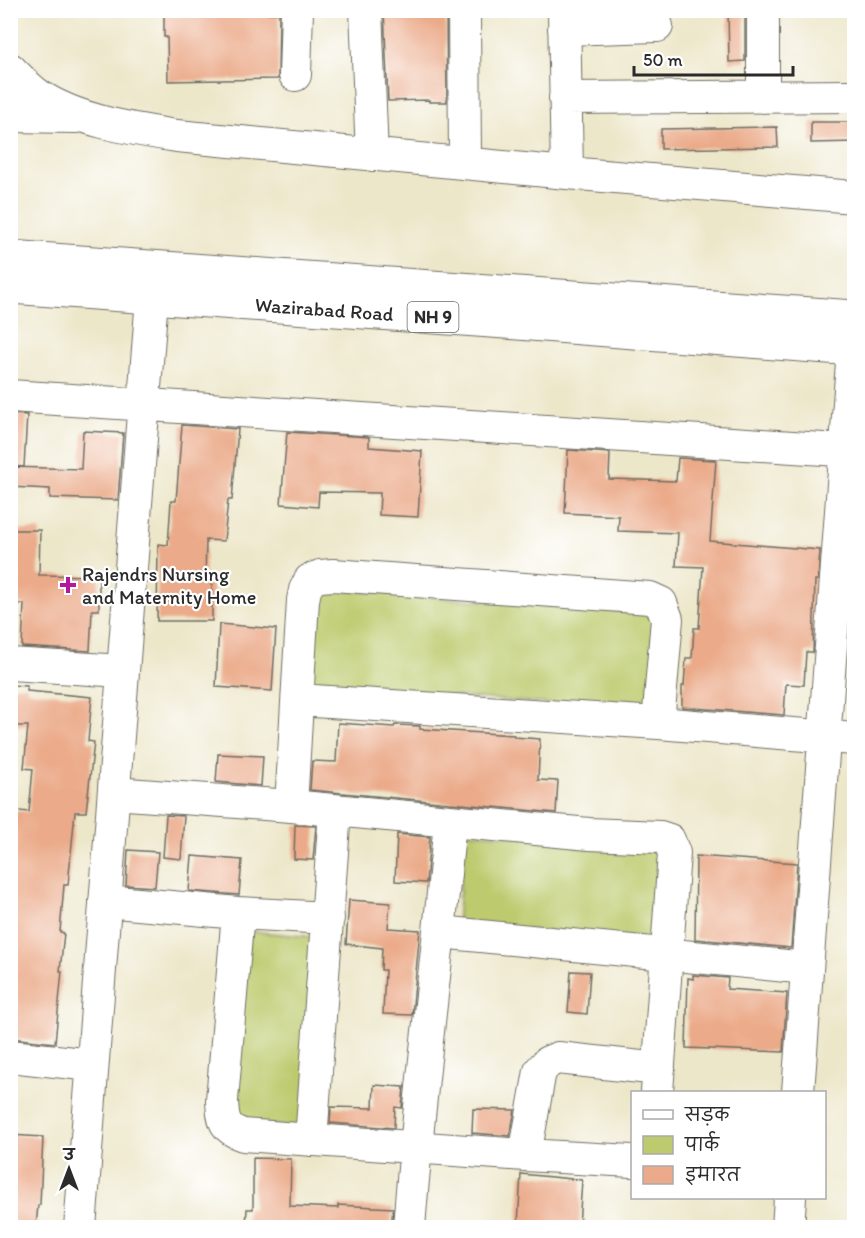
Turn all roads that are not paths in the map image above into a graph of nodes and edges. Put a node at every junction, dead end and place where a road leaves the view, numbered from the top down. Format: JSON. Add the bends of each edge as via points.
{"nodes":[{"id":1,"x":297,"y":10,"type":"edge"},
{"id":2,"x":366,"y":10,"type":"edge"},
{"id":3,"x":464,"y":10,"type":"edge"},
{"id":4,"x":763,"y":10,"type":"edge"},
{"id":5,"x":564,"y":20,"type":"edge"},
{"id":6,"x":657,"y":27,"type":"dead end"},
{"id":7,"x":10,"y":69,"type":"edge"},
{"id":8,"x":295,"y":75,"type":"dead end"},
{"id":9,"x":855,"y":96,"type":"edge"},
{"id":10,"x":763,"y":97,"type":"junction"},
{"id":11,"x":565,"y":98,"type":"junction"},
{"id":12,"x":10,"y":116,"type":"edge"},
{"id":13,"x":90,"y":117,"type":"junction"},
{"id":14,"x":372,"y":155,"type":"junction"},
{"id":15,"x":465,"y":163,"type":"junction"},
{"id":16,"x":567,"y":173,"type":"junction"},
{"id":17,"x":855,"y":197,"type":"edge"},
{"id":18,"x":10,"y":256,"type":"edge"},
{"id":19,"x":10,"y":288,"type":"edge"},
{"id":20,"x":152,"y":297,"type":"junction"},
{"id":21,"x":854,"y":333,"type":"edge"},
{"id":22,"x":10,"y":396,"type":"edge"},
{"id":23,"x":144,"y":404,"type":"junction"},
{"id":24,"x":850,"y":451,"type":"edge"},
{"id":25,"x":10,"y":664,"type":"edge"},
{"id":26,"x":123,"y":671,"type":"junction"},
{"id":27,"x":298,"y":700,"type":"junction"},
{"id":28,"x":658,"y":723,"type":"junction"},
{"id":29,"x":840,"y":738,"type":"edge"},
{"id":30,"x":114,"y":793,"type":"junction"},
{"id":31,"x":291,"y":806,"type":"junction"},
{"id":32,"x":335,"y":811,"type":"junction"},
{"id":33,"x":450,"y":821,"type":"junction"},
{"id":34,"x":105,"y":901,"type":"junction"},
{"id":35,"x":238,"y":914,"type":"junction"},
{"id":36,"x":328,"y":918,"type":"junction"},
{"id":37,"x":440,"y":933,"type":"junction"},
{"id":38,"x":666,"y":954,"type":"junction"},
{"id":39,"x":807,"y":968,"type":"junction"},
{"id":40,"x":10,"y":1056,"type":"edge"},
{"id":41,"x":92,"y":1065,"type":"junction"},
{"id":42,"x":658,"y":1081,"type":"edge"},
{"id":43,"x":798,"y":1091,"type":"edge"},
{"id":44,"x":311,"y":1140,"type":"junction"},
{"id":45,"x":415,"y":1148,"type":"junction"},
{"id":46,"x":525,"y":1155,"type":"junction"},
{"id":47,"x":631,"y":1161,"type":"edge"},
{"id":48,"x":790,"y":1199,"type":"edge"},
{"id":49,"x":80,"y":1227,"type":"edge"},
{"id":50,"x":409,"y":1227,"type":"edge"},
{"id":51,"x":788,"y":1227,"type":"edge"}],
"edges":[{"from":1,"to":8,"type":"street"},
{"from":2,"to":14,"type":"street"},
{"from":3,"to":15,"type":"street"},
{"from":4,"to":10,"type":"street"},
{"from":5,"to":6,"type":"street"},
{"from":5,"to":11,"type":"street"},
{"from":7,"to":13,"type":"street","via":[[36,94]]},
{"from":9,"to":10,"type":"street"},
{"from":10,"to":11,"type":"street"},
{"from":11,"to":16,"type":"street"},
{"from":12,"to":13,"type":"street"},
{"from":13,"to":14,"type":"street","via":[[177,136]]},
{"from":14,"to":15,"type":"street"},
{"from":15,"to":16,"type":"street"},
{"from":16,"to":17,"type":"street"},
{"from":18,"to":21,"type":"highway","name":"Wazirabad Road","number":"NH 9"},
{"from":19,"to":20,"type":"highway","name":"Wazirabad Road","number":"NH 9"},
{"from":20,"to":21,"type":"highway","name":"Wazirabad Road","number":"NH 9","via":[[493,321]]},
{"from":20,"to":23,"type":"street"},
{"from":21,"to":24,"type":"street"},
{"from":22,"to":23,"type":"street"},
{"from":23,"to":24,"type":"street"},
{"from":23,"to":26,"type":"street"},
{"from":24,"to":29,"type":"street"},
{"from":25,"to":26,"type":"street"},
{"from":26,"to":30,"type":"street"},
{"from":27,"to":28,"type":"street"},
{"from":27,"to":28,"type":"street","via":[[305,590],[310,580],[333,575],[650,598],[661,603],[667,619]]},
{"from":27,"to":31,"type":"street"},
{"from":28,"to":29,"type":"street"},
{"from":29,"to":39,"type":"street"},
{"from":30,"to":31,"type":"street"},
{"from":30,"to":34,"type":"street"},
{"from":31,"to":32,"type":"street"},
{"from":32,"to":33,"type":"street"},
{"from":32,"to":36,"type":"street"},
{"from":33,"to":37,"type":"street"},
{"from":33,"to":38,"type":"street","via":[[669,840],[674,853]]},
{"from":34,"to":35,"type":"street"},
{"from":34,"to":41,"type":"street"},
{"from":35,"to":36,"type":"street"},
{"from":35,"to":44,"type":"street","via":[[222,1100],[226,1126],[243,1135]]},
{"from":36,"to":44,"type":"street"},
{"from":37,"to":38,"type":"street"},
{"from":37,"to":45,"type":"street"},
{"from":38,"to":39,"type":"street"},
{"from":38,"to":42,"type":"street"},
{"from":39,"to":43,"type":"street"},
{"from":40,"to":41,"type":"street"},
{"from":41,"to":49,"type":"street"},
{"from":42,"to":46,"type":"street","via":[[558,1058],[548,1062],[540,1071]]},
{"from":44,"to":45,"type":"street"},
{"from":45,"to":46,"type":"street"},
{"from":45,"to":50,"type":"street"},
{"from":46,"to":47,"type":"street"},
{"from":48,"to":51,"type":"street"}]}
